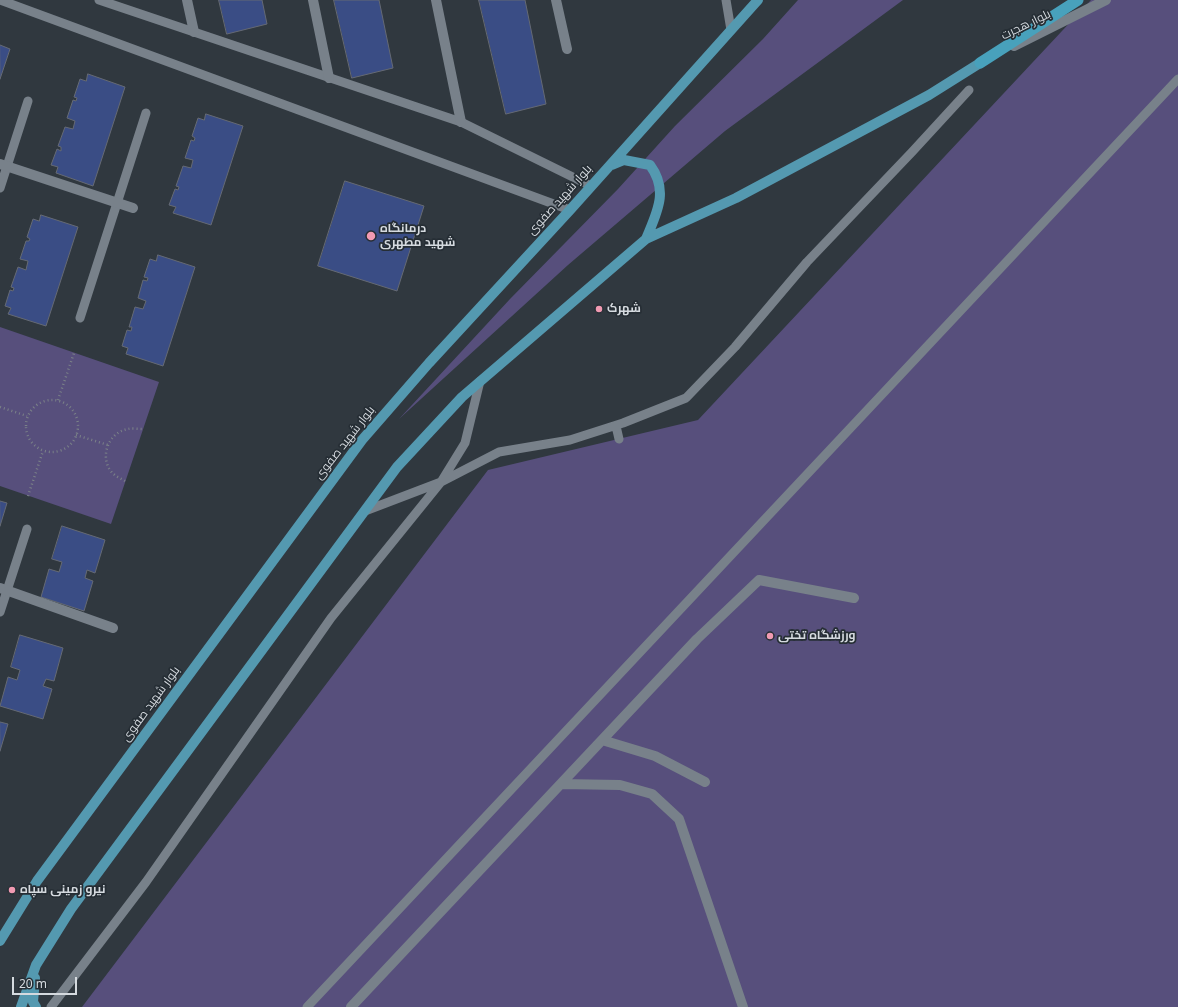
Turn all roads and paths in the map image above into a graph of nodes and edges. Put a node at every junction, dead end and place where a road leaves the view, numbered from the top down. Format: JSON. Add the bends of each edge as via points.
{"nodes":[{"id":1,"x":0,"y":0,"type":"edge"},
{"id":2,"x":99,"y":0,"type":"edge"},
{"id":3,"x":187,"y":0,"type":"edge"},
{"id":4,"x":313,"y":0,"type":"edge"},
{"id":5,"x":436,"y":0,"type":"edge"},
{"id":6,"x":556,"y":0,"type":"edge"},
{"id":7,"x":726,"y":0,"type":"edge"},
{"id":8,"x":758,"y":0,"type":"edge"},
{"id":9,"x":1078,"y":0,"type":"edge"},
{"id":10,"x":1106,"y":0,"type":"edge"},
{"id":11,"x":731,"y":30,"type":"junction"},
{"id":12,"x":194,"y":32,"type":"junction"},
{"id":13,"x":567,"y":49,"type":"dead end"},
{"id":14,"x":980,"y":63,"type":"junction"},
{"id":15,"x":329,"y":78,"type":"junction"},
{"id":16,"x":1178,"y":79,"type":"edge"},
{"id":17,"x":969,"y":90,"type":"dead end"},
{"id":18,"x":28,"y":101,"type":"dead end"},
{"id":19,"x":146,"y":113,"type":"dead end"},
{"id":20,"x":461,"y":122,"type":"junction"},
{"id":21,"x":4,"y":165,"type":"edge"},
{"id":22,"x":609,"y":166,"type":"junction"},
{"id":23,"x":591,"y":186,"type":"junction"},
{"id":24,"x":0,"y":188,"type":"edge"},
{"id":25,"x":116,"y":203,"type":"junction"},
{"id":26,"x":133,"y":208,"type":"dead end"},
{"id":27,"x":570,"y":210,"type":"junction"},
{"id":28,"x":646,"y":239,"type":"junction"},
{"id":29,"x":80,"y":318,"type":"dead end"},
{"id":30,"x":74,"y":353,"type":"dead end"},
{"id":31,"x":480,"y":381,"type":"junction"},
{"id":32,"x":58,"y":400,"type":"junction"},
{"id":33,"x":0,"y":407,"type":"edge"},
{"id":34,"x":27,"y":416,"type":"junction"},
{"id":35,"x":616,"y":426,"type":"junction"},
{"id":36,"x":143,"y":429,"type":"dead end"},
{"id":37,"x":76,"y":435,"type":"junction"},
{"id":38,"x":619,"y":439,"type":"dead end"},
{"id":39,"x":108,"y":445,"type":"junction"},
{"id":40,"x":43,"y":451,"type":"junction"},
{"id":41,"x":125,"y":481,"type":"dead end"},
{"id":42,"x":441,"y":482,"type":"junction"},
{"id":43,"x":28,"y":496,"type":"dead end"},
{"id":44,"x":365,"y":511,"type":"junction"},
{"id":45,"x":27,"y":529,"type":"dead end"},
{"id":46,"x":4,"y":590,"type":"edge"},
{"id":47,"x":854,"y":598,"type":"dead end"},
{"id":48,"x":0,"y":612,"type":"edge"},
{"id":49,"x":113,"y":628,"type":"dead end"},
{"id":50,"x":602,"y":740,"type":"junction"},
{"id":51,"x":705,"y":782,"type":"dead end"},
{"id":52,"x":561,"y":784,"type":"junction"},
{"id":53,"x":0,"y":941,"type":"edge"},
{"id":54,"x":36,"y":965,"type":"junction"},
{"id":55,"x":21,"y":1007,"type":"edge"},
{"id":56,"x":36,"y":1007,"type":"edge"},
{"id":57,"x":51,"y":1007,"type":"edge"},
{"id":58,"x":307,"y":1007,"type":"edge"},
{"id":59,"x":351,"y":1007,"type":"edge"},
{"id":60,"x":743,"y":1007,"type":"edge"}],
"edges":[{"from":1,"to":27,"type":"lane"},
{"from":2,"to":12,"type":"lane"},
{"from":3,"to":12,"type":"street"},
{"from":4,"to":15,"type":"street"},
{"from":5,"to":20,"type":"street"},
{"from":6,"to":13,"type":"street"},
{"from":7,"to":11,"type":"lane"},
{"from":8,"to":11,"type":"main road","name":"بلوار شهید صفوی"},
{"from":9,"to":14,"type":"highway"},
{"from":10,"to":14,"type":"street","name":"بلوار هجرت"},
{"from":11,"to":22,"type":"main road","name":"بلوار شهید صفوی"},
{"from":12,"to":15,"type":"lane"},
{"from":14,"to":28,"type":"main road","via":[[929,95],[736,198]]},
{"from":15,"to":20,"type":"lane"},
{"from":16,"to":58,"type":"lane"},
{"from":17,"to":35,"type":"lane","via":[[807,262],[735,347],[686,398]]},
{"from":18,"to":21,"type":"lane"},
{"from":19,"to":25,"type":"lane"},
{"from":20,"to":23,"type":"lane"},
{"from":21,"to":24,"type":"lane"},
{"from":21,"to":25,"type":"street"},
{"from":22,"to":23,"type":"main road","name":"بلوار شهید صفوی"},
{"from":22,"to":28,"type":"main road","via":[[624,160],[650,165],[658,176],[658,206]]},
{"from":23,"to":27,"type":"main road","name":"بلوار شهید صفوی"},
{"from":25,"to":26,"type":"street"},
{"from":25,"to":29,"type":"lane"},
{"from":27,"to":53,"type":"main road","name":"بلوار شهید صفوی","via":[[362,440],[36,881]]},
{"from":28,"to":31,"type":"main road"},
{"from":30,"to":32,"type":"path"},
{"from":31,"to":42,"type":"lane","via":[[466,443]]},
{"from":31,"to":44,"type":"main road","via":[[397,468]]},
{"from":32,"to":34,"type":"path","via":[[47,399],[38,402]]},
{"from":32,"to":37,"type":"path","via":[[71,408],[76,415]]},
{"from":33,"to":34,"type":"path"},
{"from":34,"to":40,"type":"path","via":[[25,424],[30,441]]},
{"from":35,"to":38,"type":"lane"},
{"from":35,"to":42,"type":"lane","via":[[570,440],[500,452]]},
{"from":36,"to":39,"type":"path","via":[[119,432],[112,437]]},
{"from":37,"to":39,"type":"path"},
{"from":37,"to":40,"type":"path","via":[[68,447],[60,451]]},
{"from":39,"to":41,"type":"path","via":[[106,462],[110,470]]},
{"from":40,"to":43,"type":"path"},
{"from":42,"to":44,"type":"lane"},
{"from":42,"to":57,"type":"lane","via":[[331,618],[146,882]]},
{"from":44,"to":54,"type":"main road","via":[[76,902]]},
{"from":45,"to":46,"type":"lane"},
{"from":46,"to":48,"type":"lane"},
{"from":46,"to":49,"type":"street"},
{"from":47,"to":50,"type":"street","via":[[759,580],[697,640]]},
{"from":50,"to":51,"type":"street","via":[[655,756]]},
{"from":50,"to":52,"type":"street"},
{"from":52,"to":59,"type":"street"},
{"from":52,"to":60,"type":"street","via":[[620,785],[646,792],[652,794],[679,819]]},
{"from":54,"to":55,"type":"main road"},
{"from":54,"to":56,"type":"main road","via":[[33,1002]]}]}
